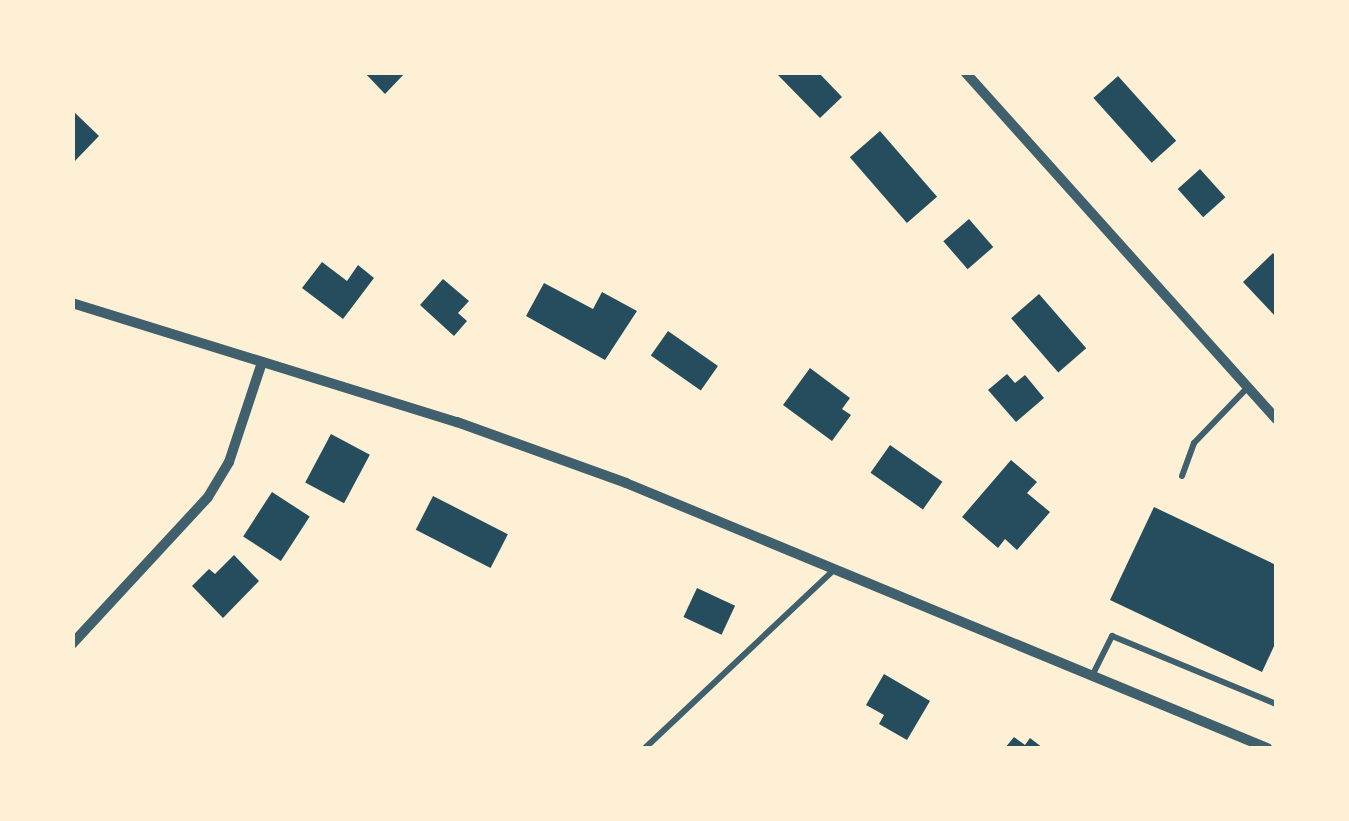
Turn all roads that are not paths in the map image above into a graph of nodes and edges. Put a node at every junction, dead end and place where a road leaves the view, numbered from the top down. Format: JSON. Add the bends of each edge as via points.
{"nodes":[{"id":1,"x":965,"y":72,"type":"edge"},
{"id":2,"x":72,"y":304,"type":"edge"},
{"id":3,"x":262,"y":362,"type":"junction"},
{"id":4,"x":1248,"y":387,"type":"junction"},
{"id":5,"x":1276,"y":419,"type":"edge"},
{"id":6,"x":1182,"y":476,"type":"dead end"},
{"id":7,"x":835,"y":569,"type":"junction"},
{"id":8,"x":72,"y":644,"type":"edge"},
{"id":9,"x":1092,"y":676,"type":"junction"},
{"id":10,"x":1276,"y":704,"type":"edge"},
{"id":11,"x":645,"y":748,"type":"edge"},
{"id":12,"x":1266,"y":748,"type":"edge"}],
"edges":[{"from":1,"to":4,"type":"street"},
{"from":2,"to":3,"type":"street"},
{"from":3,"to":7,"type":"street","via":[[483,430]]},
{"from":3,"to":8,"type":"street","via":[[228,462],[208,497]]},
{"from":4,"to":5,"type":"street"},
{"from":4,"to":6,"type":"lane","via":[[1194,443]]},
{"from":7,"to":9,"type":"street"},
{"from":7,"to":11,"type":"lane"},
{"from":9,"to":10,"type":"lane","via":[[1112,636]]},
{"from":9,"to":12,"type":"street"}]}
